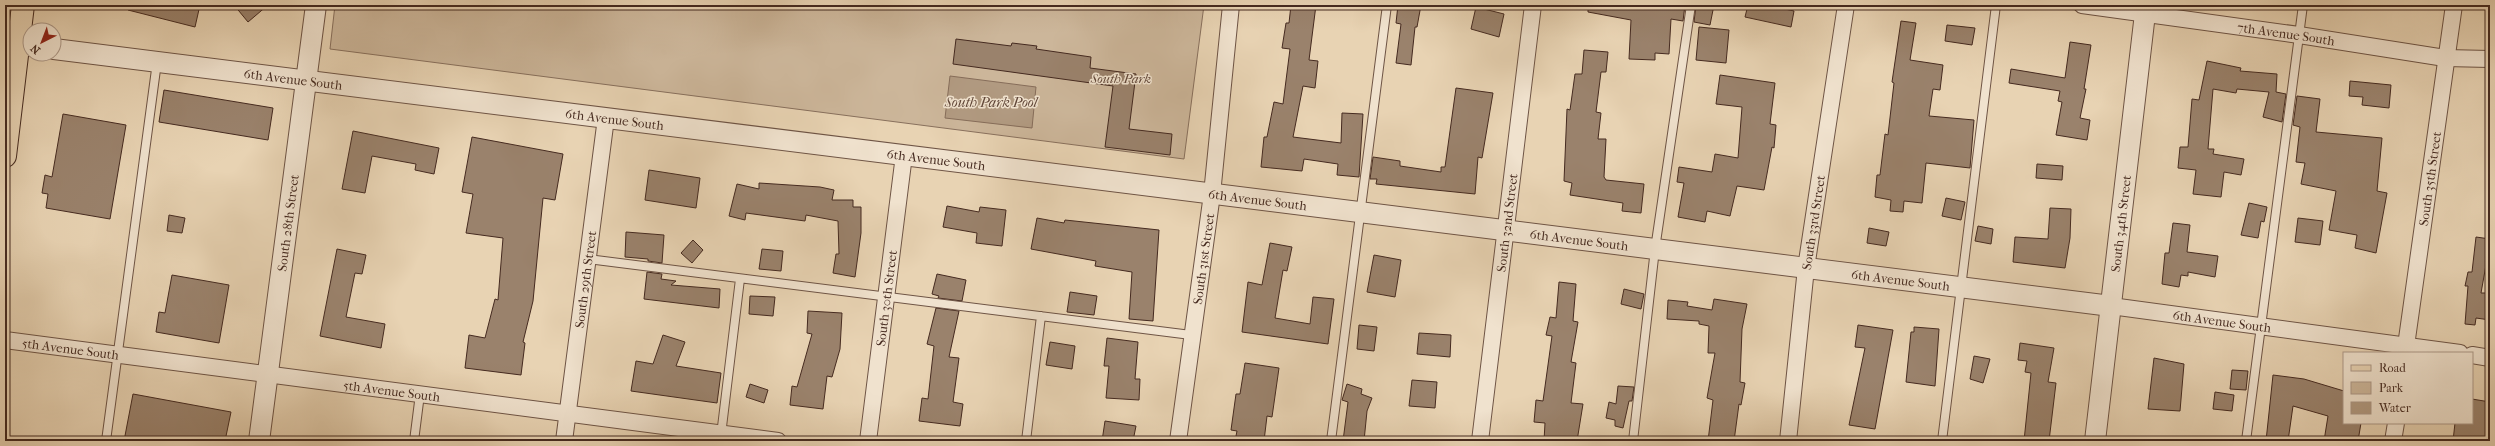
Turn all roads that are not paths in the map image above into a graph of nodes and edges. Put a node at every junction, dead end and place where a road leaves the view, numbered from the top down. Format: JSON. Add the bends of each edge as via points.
{"nodes":[{"id":1,"x":23,"y":5,"type":"edge"},
{"id":2,"x":316,"y":5,"type":"edge"},
{"id":3,"x":1230,"y":5,"type":"edge"},
{"id":4,"x":1388,"y":5,"type":"edge"},
{"id":5,"x":1533,"y":5,"type":"edge"},
{"id":6,"x":1691,"y":5,"type":"edge"},
{"id":7,"x":1846,"y":5,"type":"edge"},
{"id":8,"x":1996,"y":5,"type":"edge"},
{"id":9,"x":2082,"y":5,"type":"edge"},
{"id":10,"x":2303,"y":5,"type":"edge"},
{"id":11,"x":2454,"y":5,"type":"edge"},
{"id":12,"x":2145,"y":9,"type":"edge"},
{"id":13,"x":2299,"y":34,"type":"junction"},
{"id":14,"x":18,"y":45,"type":"edge"},
{"id":15,"x":62,"y":50,"type":"edge"},
{"id":16,"x":2445,"y":58,"type":"junction"},
{"id":17,"x":2490,"y":59,"type":"edge"},
{"id":18,"x":157,"y":62,"type":"junction"},
{"id":19,"x":306,"y":81,"type":"junction"},
{"id":20,"x":606,"y":118,"type":"junction"},
{"id":21,"x":904,"y":155,"type":"junction"},
{"id":22,"x":5,"y":156,"type":"edge"},
{"id":23,"x":1212,"y":194,"type":"junction"},
{"id":24,"x":1361,"y":212,"type":"junction"},
{"id":25,"x":1504,"y":230,"type":"junction"},
{"id":26,"x":1655,"y":249,"type":"junction"},
{"id":27,"x":588,"y":259,"type":"junction"},
{"id":28,"x":1806,"y":268,"type":"junction"},
{"id":29,"x":740,"y":279,"type":"junction"},
{"id":30,"x":1962,"y":287,"type":"junction"},
{"id":31,"x":886,"y":298,"type":"junction"},
{"id":32,"x":2111,"y":306,"type":"junction"},
{"id":33,"x":1041,"y":316,"type":"junction"},
{"id":34,"x":2261,"y":326,"type":"junction"},
{"id":35,"x":1191,"y":335,"type":"junction"},
{"id":36,"x":5,"y":340,"type":"edge"},
{"id":37,"x":2405,"y":349,"type":"edge"},
{"id":38,"x":2446,"y":352,"type":"edge"},
{"id":39,"x":116,"y":355,"type":"junction"},
{"id":40,"x":2473,"y":355,"type":"edge"},
{"id":41,"x":2490,"y":358,"type":"edge"},
{"id":42,"x":268,"y":374,"type":"junction"},
{"id":43,"x":420,"y":394,"type":"junction"},
{"id":44,"x":568,"y":412,"type":"junction"},
{"id":45,"x":2396,"y":424,"type":"edge"},
{"id":46,"x":721,"y":437,"type":"edge"},
{"id":47,"x":106,"y":441,"type":"edge"},
{"id":48,"x":259,"y":441,"type":"edge"},
{"id":49,"x":414,"y":441,"type":"edge"},
{"id":50,"x":564,"y":441,"type":"edge"},
{"id":51,"x":778,"y":441,"type":"edge"},
{"id":52,"x":868,"y":441,"type":"edge"},
{"id":53,"x":1026,"y":441,"type":"edge"},
{"id":54,"x":1178,"y":441,"type":"edge"},
{"id":55,"x":1331,"y":441,"type":"edge"},
{"id":56,"x":1480,"y":441,"type":"edge"},
{"id":57,"x":1633,"y":441,"type":"edge"},
{"id":58,"x":1788,"y":441,"type":"edge"},
{"id":59,"x":1942,"y":441,"type":"edge"},
{"id":60,"x":2095,"y":441,"type":"edge"},
{"id":61,"x":2246,"y":441,"type":"edge"},
{"id":62,"x":2393,"y":441,"type":"edge"}],
"edges":[{"from":1,"to":14,"type":"main road"},
{"from":2,"to":19,"type":"street","name":"South 28th Street"},
{"from":3,"to":23,"type":"street","name":"South 31st Street"},
{"from":4,"to":24,"type":"lane"},
{"from":5,"to":25,"type":"street","name":"South 32nd Street"},
{"from":6,"to":26,"type":"lane"},
{"from":7,"to":28,"type":"street","name":"South 33rd Street"},
{"from":8,"to":30,"type":"lane"},
{"from":9,"to":12,"type":"street","name":"7th Avenue South"},
{"from":10,"to":13,"type":"lane"},
{"from":11,"to":16,"type":"street","name":"South 35th Street"},
{"from":12,"to":13,"type":"street","name":"7th Avenue South"},
{"from":12,"to":32,"type":"street","name":"South 34th Street"},
{"from":13,"to":16,"type":"street","name":"7th Avenue South"},
{"from":13,"to":34,"type":"lane"},
{"from":14,"to":22,"type":"main road"},
{"from":15,"to":18,"type":"street","name":"6th Avenue South"},
{"from":16,"to":17,"type":"street","name":"7th Avenue South"},
{"from":16,"to":37,"type":"street","name":"South 35th Street"},
{"from":18,"to":19,"type":"street","name":"6th Avenue South"},
{"from":18,"to":39,"type":"lane"},
{"from":19,"to":20,"type":"street","name":"6th Avenue South"},
{"from":19,"to":42,"type":"street","name":"South 28th Street"},
{"from":20,"to":21,"type":"street","name":"6th Avenue South"},
{"from":20,"to":27,"type":"street","name":"South 29th Street"},
{"from":21,"to":23,"type":"street","name":"6th Avenue South"},
{"from":21,"to":31,"type":"street","name":"South 30th Street"},
{"from":23,"to":24,"type":"street","name":"6th Avenue South"},
{"from":23,"to":35,"type":"street","name":"South 31st Street"},
{"from":24,"to":25,"type":"street","name":"6th Avenue South"},
{"from":24,"to":55,"type":"lane"},
{"from":25,"to":26,"type":"street","name":"6th Avenue South"},
{"from":25,"to":56,"type":"street","name":"South 32nd Street"},
{"from":26,"to":28,"type":"street","name":"6th Avenue South"},
{"from":26,"to":57,"type":"lane"},
{"from":27,"to":29,"type":"lane"},
{"from":27,"to":44,"type":"street","name":"South 29th Street"},
{"from":28,"to":30,"type":"street","name":"6th Avenue South"},
{"from":28,"to":58,"type":"street","name":"South 33rd Street"},
{"from":29,"to":31,"type":"lane"},
{"from":29,"to":46,"type":"lane"},
{"from":30,"to":32,"type":"street","name":"6th Avenue South"},
{"from":30,"to":59,"type":"lane"},
{"from":31,"to":33,"type":"lane"},
{"from":31,"to":52,"type":"street","name":"South 30th Street"},
{"from":32,"to":34,"type":"street","name":"6th Avenue South"},
{"from":32,"to":60,"type":"street","name":"South 34th Street"},
{"from":33,"to":35,"type":"lane"},
{"from":33,"to":53,"type":"lane"},
{"from":34,"to":37,"type":"street","name":"6th Avenue South"},
{"from":34,"to":61,"type":"lane"},
{"from":35,"to":54,"type":"street","name":"South 31st Street"},
{"from":36,"to":39,"type":"street","name":"5th Avenue South"},
{"from":37,"to":38,"type":"street","name":"6th Avenue South"},
{"from":39,"to":42,"type":"street","name":"5th Avenue South"},
{"from":39,"to":47,"type":"lane"},
{"from":40,"to":41,"type":"street"},
{"from":42,"to":43,"type":"street","name":"5th Avenue South"},
{"from":42,"to":48,"type":"street","name":"South 28th Street"},
{"from":43,"to":44,"type":"street","name":"5th Avenue South"},
{"from":43,"to":49,"type":"lane"},
{"from":44,"to":46,"type":"street","name":"5th Avenue South"},
{"from":44,"to":50,"type":"street","name":"South 29th Street"},
{"from":45,"to":62,"type":"street"},
{"from":46,"to":51,"type":"street","name":"5th Avenue South"}]}
